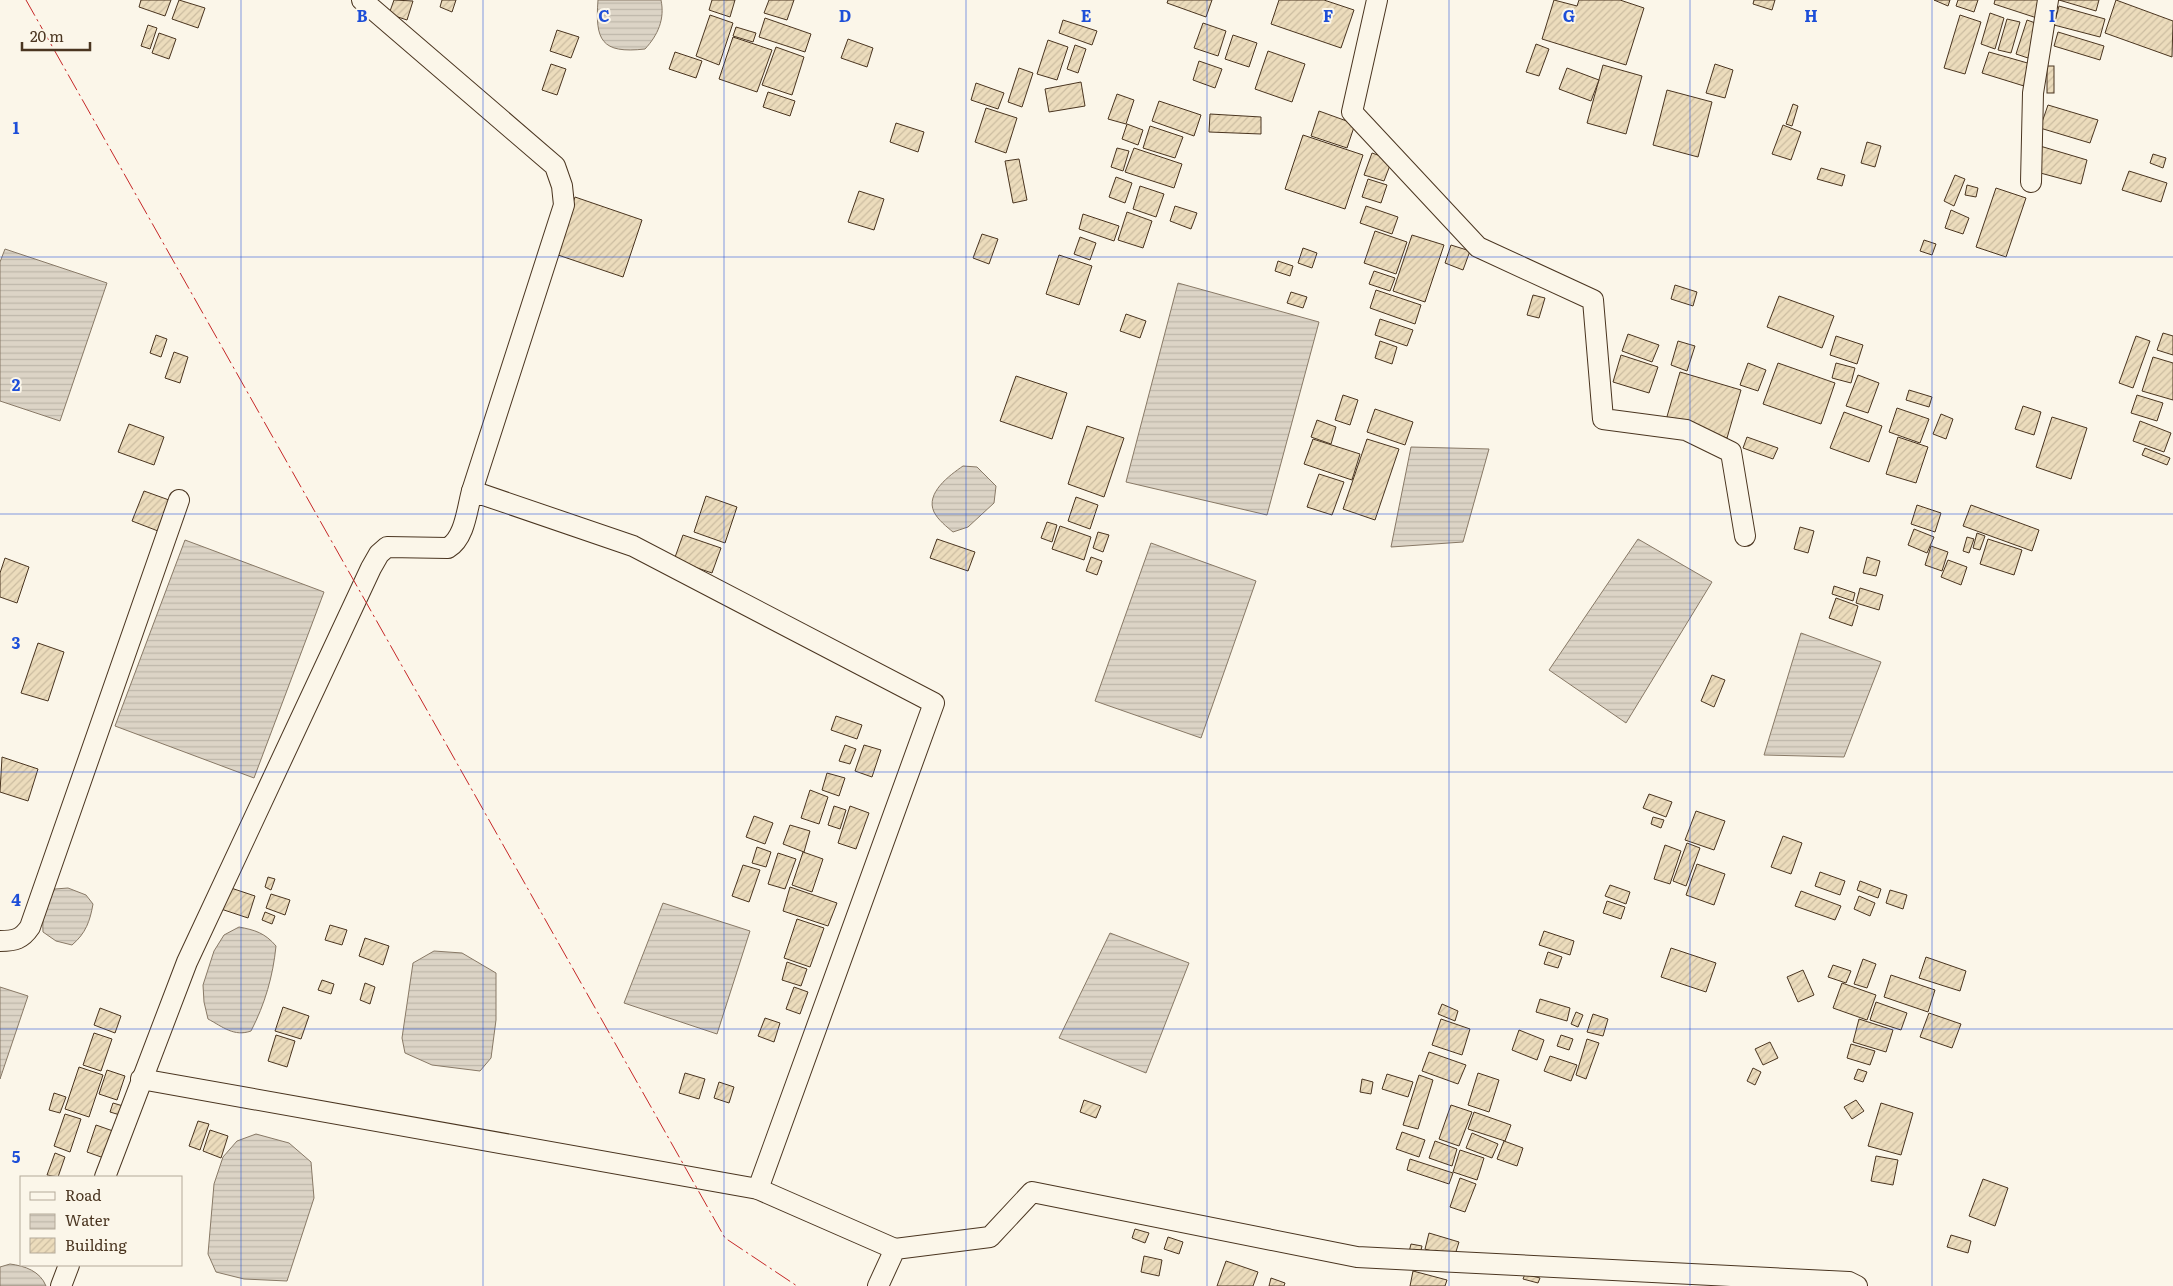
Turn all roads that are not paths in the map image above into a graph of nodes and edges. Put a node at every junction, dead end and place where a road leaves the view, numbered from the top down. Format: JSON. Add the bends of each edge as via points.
{"nodes":[{"id":1,"x":362,"y":0,"type":"edge"},
{"id":2,"x":1377,"y":0,"type":"edge"},
{"id":3,"x":2048,"y":0,"type":"edge"},
{"id":4,"x":2031,"y":182,"type":"dead end"},
{"id":5,"x":472,"y":491,"type":"junction"},
{"id":6,"x":179,"y":500,"type":"dead end"},
{"id":7,"x":1745,"y":536,"type":"dead end"},
{"id":8,"x":0,"y":941,"type":"edge"},
{"id":9,"x":141,"y":1079,"type":"junction"},
{"id":10,"x":104,"y":1176,"type":"edge"},
{"id":11,"x":758,"y":1189,"type":"junction"},
{"id":12,"x":895,"y":1249,"type":"junction"},
{"id":13,"x":69,"y":1266,"type":"edge"},
{"id":14,"x":60,"y":1286,"type":"edge"},
{"id":15,"x":878,"y":1286,"type":"edge"},
{"id":16,"x":1857,"y":1286,"type":"edge"}],
"edges":[{"from":1,"to":5,"type":"street","via":[[555,166],[562,186],[564,205]]},
{"from":2,"to":7,"type":"street","via":[[1352,112],[1478,247],[1594,300],[1603,419],[1686,430],[1731,452]]},
{"from":3,"to":4,"type":"street","via":[[2032,93]]},
{"from":5,"to":9,"type":"street","via":[[455,544],[448,548],[388,547],[378,554],[187,962]]},
{"from":5,"to":11,"type":"street","via":[[633,546],[934,703]]},
{"from":6,"to":8,"type":"street","via":[[30,927],[23,937]]},
{"from":9,"to":10,"type":"street"},
{"from":9,"to":11,"type":"street"},
{"from":11,"to":12,"type":"street"},
{"from":12,"to":15,"type":"street"},
{"from":12,"to":16,"type":"street","via":[[990,1237],[1032,1192],[1357,1257],[1849,1282]]},
{"from":13,"to":14,"type":"street"}]}
